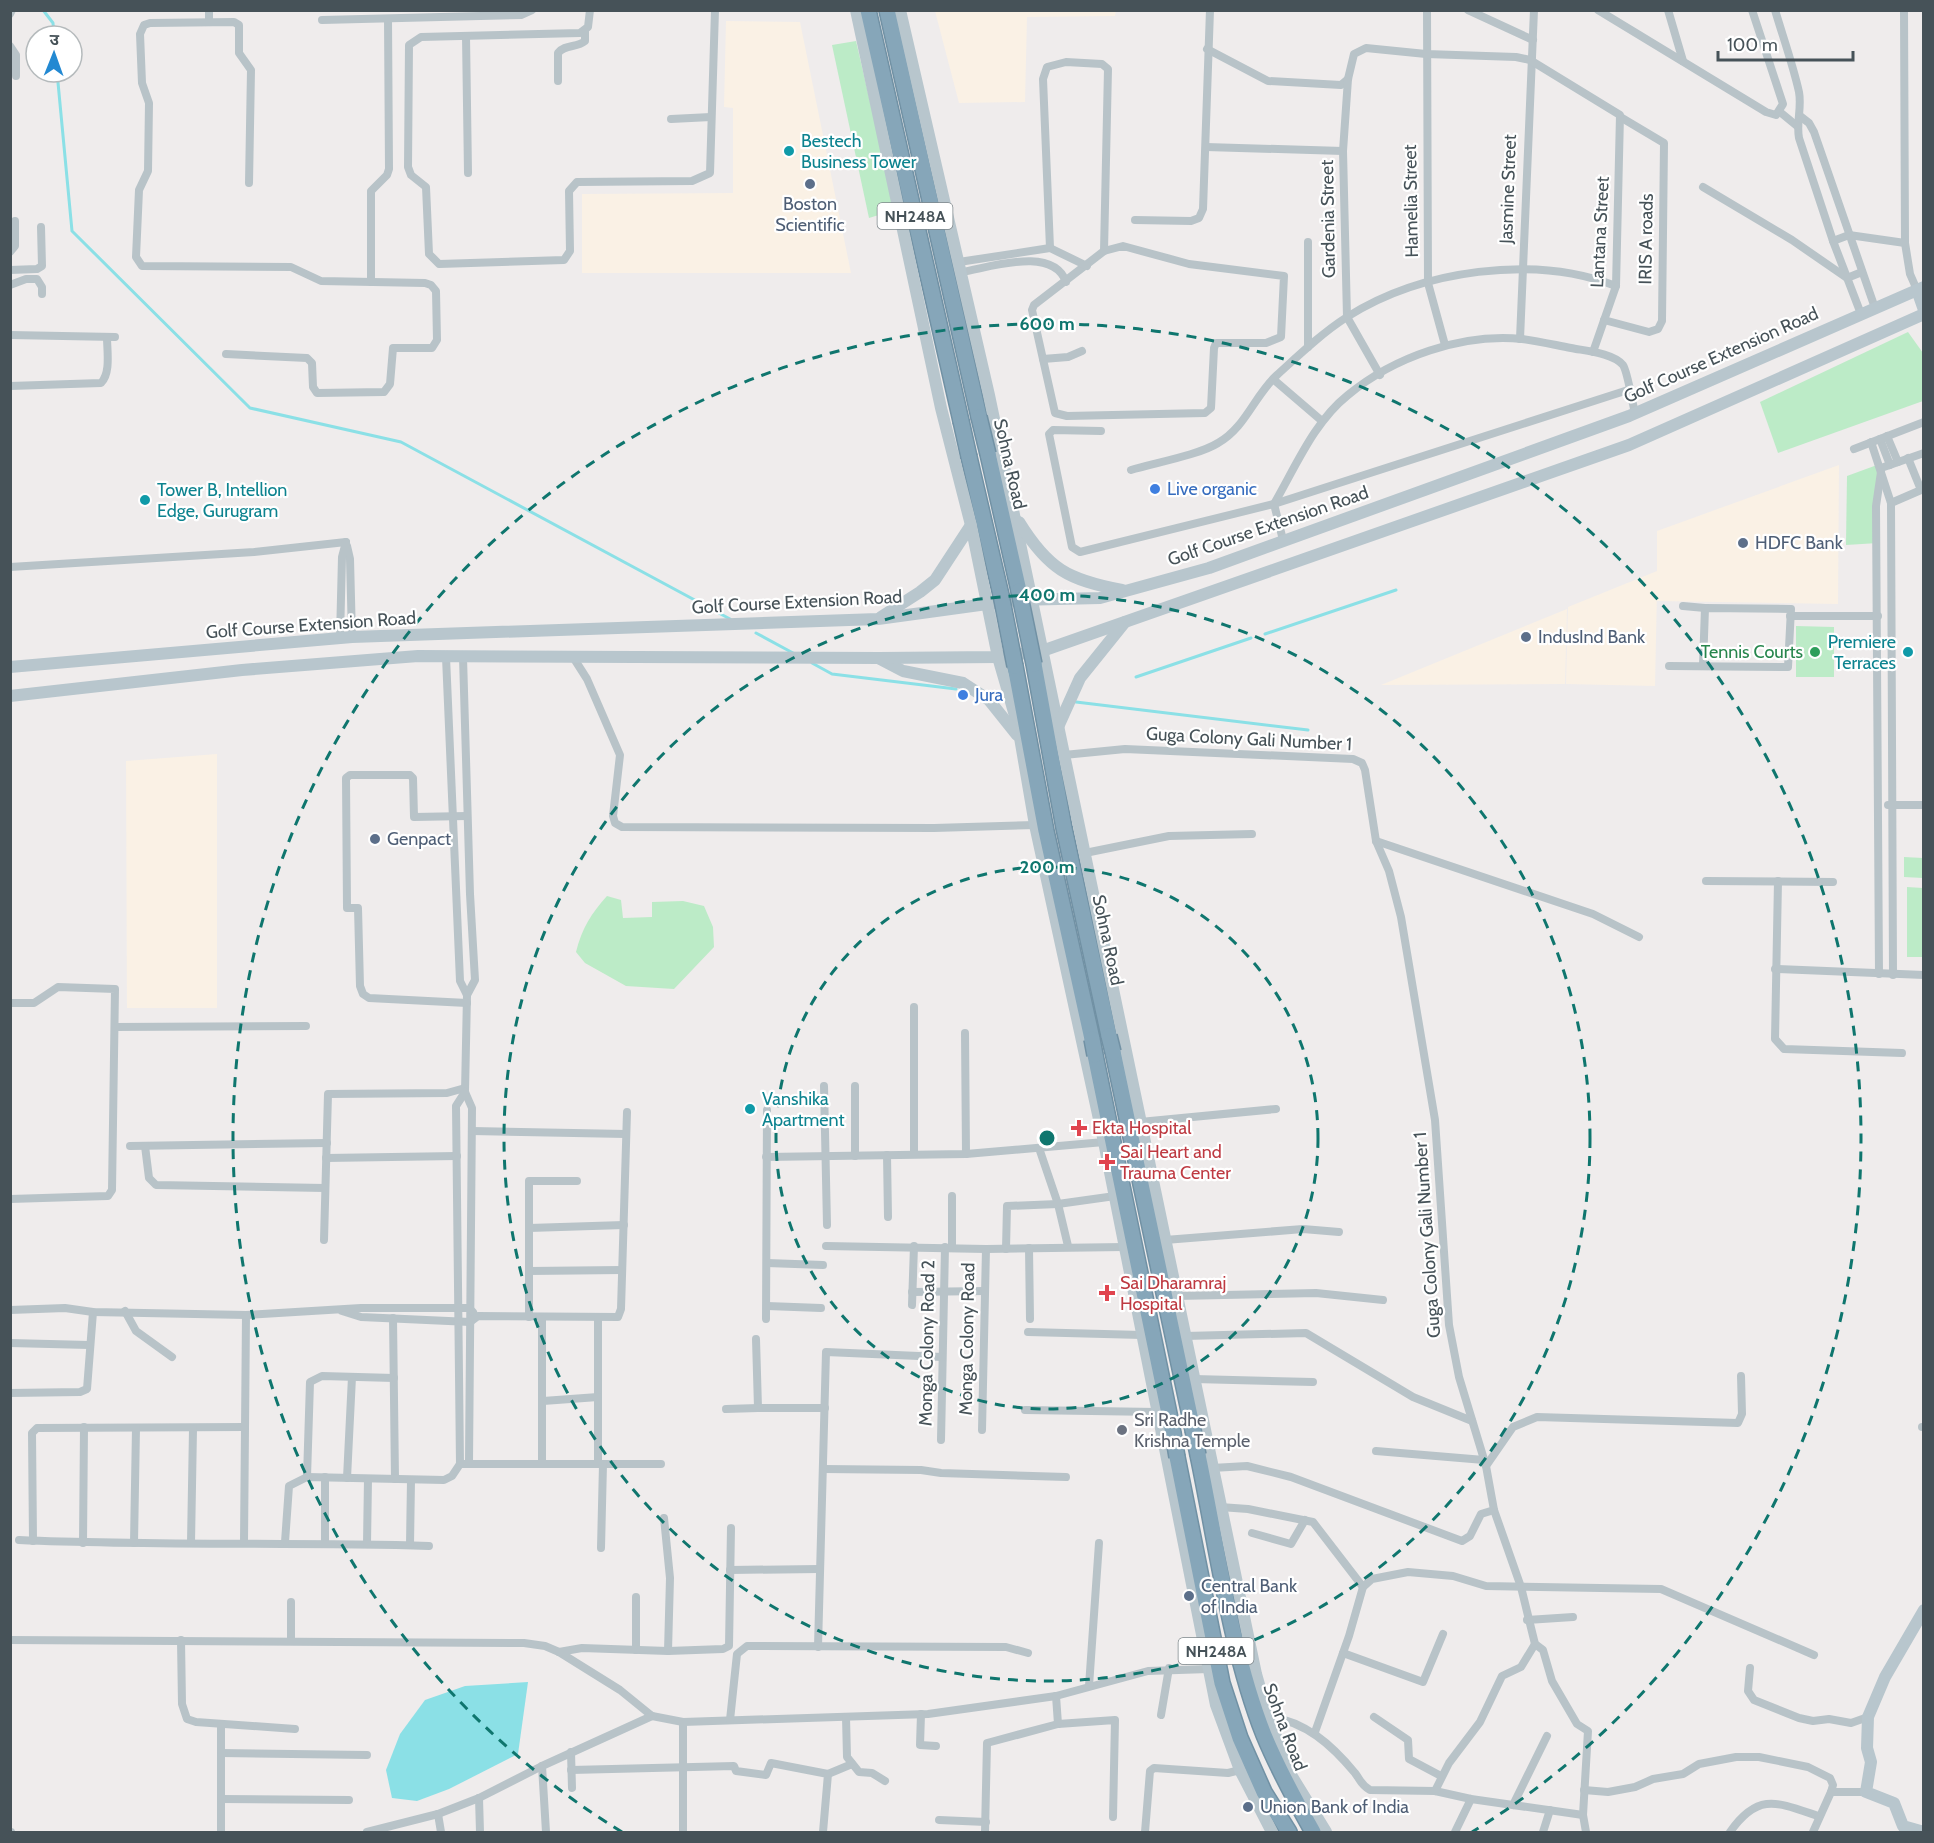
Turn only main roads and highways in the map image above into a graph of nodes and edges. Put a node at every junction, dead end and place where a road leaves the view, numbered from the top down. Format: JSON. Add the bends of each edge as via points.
{"nodes":[{"id":1,"x":856,"y":10,"type":"edge"},
{"id":2,"x":868,"y":10,"type":"edge"},
{"id":3,"x":887,"y":10,"type":"edge"},
{"id":4,"x":900,"y":10,"type":"edge"},
{"id":5,"x":1920,"y":288,"type":"edge"},
{"id":6,"x":1923,"y":312,"type":"edge"},
{"id":7,"x":997,"y":430,"type":"junction"},
{"id":8,"x":949,"y":441,"type":"junction"},
{"id":9,"x":1014,"y":514,"type":"junction"},
{"id":10,"x":971,"y":525,"type":"junction"},
{"id":11,"x":1130,"y":591,"type":"junction"},
{"id":12,"x":1025,"y":595,"type":"junction"},
{"id":13,"x":995,"y":599,"type":"junction"},
{"id":14,"x":878,"y":619,"type":"junction"},
{"id":15,"x":1126,"y":621,"type":"junction"},
{"id":16,"x":998,"y":657,"type":"junction"},
{"id":17,"x":879,"y":658,"type":"junction"},
{"id":18,"x":1038,"y":658,"type":"junction"},
{"id":19,"x":10,"y":667,"type":"edge"},
{"id":20,"x":10,"y":696,"type":"edge"},
{"id":21,"x":1058,"y":727,"type":"junction"},
{"id":22,"x":1020,"y":738,"type":"junction"},
{"id":23,"x":1090,"y":1047,"type":"junction"},
{"id":24,"x":1119,"y":1047,"type":"junction"},
{"id":25,"x":1206,"y":1439,"type":"junction"},
{"id":26,"x":1164,"y":1448,"type":"junction"},
{"id":27,"x":1923,"y":1610,"type":"edge"},
{"id":28,"x":1900,"y":1829,"type":"edge"},
{"id":29,"x":1319,"y":1831,"type":"edge"},
{"id":30,"x":1923,"y":1832,"type":"edge"},
{"id":31,"x":1272,"y":1833,"type":"edge"},
{"id":32,"x":1289,"y":1833,"type":"edge"}],
"edges":[{"from":1,"to":8,"type":"main road"},
{"from":2,"to":13,"type":"highway","name":"Sohna Road","number":"NH248A","bridge":true,"via":[[969,457]]},
{"from":3,"to":12,"type":"highway","name":"Sohna Road","number":"NH248A","bridge":true,"via":[[979,417]]},
{"from":4,"to":7,"type":"main road"},
{"from":5,"to":6,"type":"main road"},
{"from":5,"to":11,"type":"main road","name":"Golf Course Extension Road","via":[[1635,413],[1209,568]]},
{"from":6,"to":15,"type":"main road","via":[[1629,445]]},
{"from":7,"to":8,"type":"main road"},
{"from":7,"to":9,"type":"main road"},
{"from":8,"to":10,"type":"main road"},
{"from":9,"to":11,"type":"main road","via":[[1048,563],[1092,584]]},
{"from":9,"to":12,"type":"main road"},
{"from":10,"to":13,"type":"main road"},
{"from":10,"to":14,"type":"main road","via":[[935,580]]},
{"from":11,"to":12,"type":"main road","name":"Golf Course Extension Road","via":[[1100,598]]},
{"from":12,"to":13,"type":"main road","name":"Golf Course Extension Road"},
{"from":12,"to":18,"type":"highway","name":"Sohna Road","number":"NH248A","bridge":true},
{"from":13,"to":14,"type":"main road","name":"Golf Course Extension Road"},
{"from":13,"to":16,"type":"main road"},
{"from":13,"to":23,"type":"highway","name":"Sohna Road","number":"NH248A","bridge":true,"via":[[1015,666]]},
{"from":14,"to":19,"type":"main road","name":"Golf Course Extension Road","via":[[346,637]]},
{"from":15,"to":18,"type":"main road"},
{"from":15,"to":21,"type":"main road","via":[[1080,678]]},
{"from":16,"to":17,"type":"main road"},
{"from":16,"to":18,"type":"main road"},
{"from":16,"to":22,"type":"main road"},
{"from":17,"to":20,"type":"main road","via":[[356,660]]},
{"from":17,"to":22,"type":"main road","via":[[903,671],[963,683],[989,700]]},
{"from":18,"to":21,"type":"main road"},
{"from":18,"to":24,"type":"highway","name":"Sohna Road","number":"NH248A","bridge":true,"via":[[1064,828],[1109,1036]]},
{"from":21,"to":24,"type":"main road"},
{"from":22,"to":23,"type":"main road","via":[[1035,825]]},
{"from":23,"to":24,"type":"main road"},
{"from":23,"to":26,"type":"main road","via":[[1104,1142]]},
{"from":23,"to":32,"type":"highway","name":"Sohna Road","number":"NH248A","bridge":true,"via":[[1222,1683],[1240,1738]]},
{"from":24,"to":25,"type":"main road","via":[[1140,1122]]},
{"from":24,"to":29,"type":"highway","name":"Sohna Road","number":"NH248A","bridge":true,"via":[[1243,1670],[1283,1780]]},
{"from":25,"to":26,"type":"main road"},
{"from":25,"to":29,"type":"main road","via":[[1253,1664],[1291,1775]]},
{"from":26,"to":31,"type":"main road","via":[[1216,1705],[1240,1770]]},
{"from":27,"to":28,"type":"main road","via":[[1885,1677],[1868,1717],[1870,1762],[1866,1792],[1893,1803]]},
{"from":28,"to":30,"type":"main road"}]}
